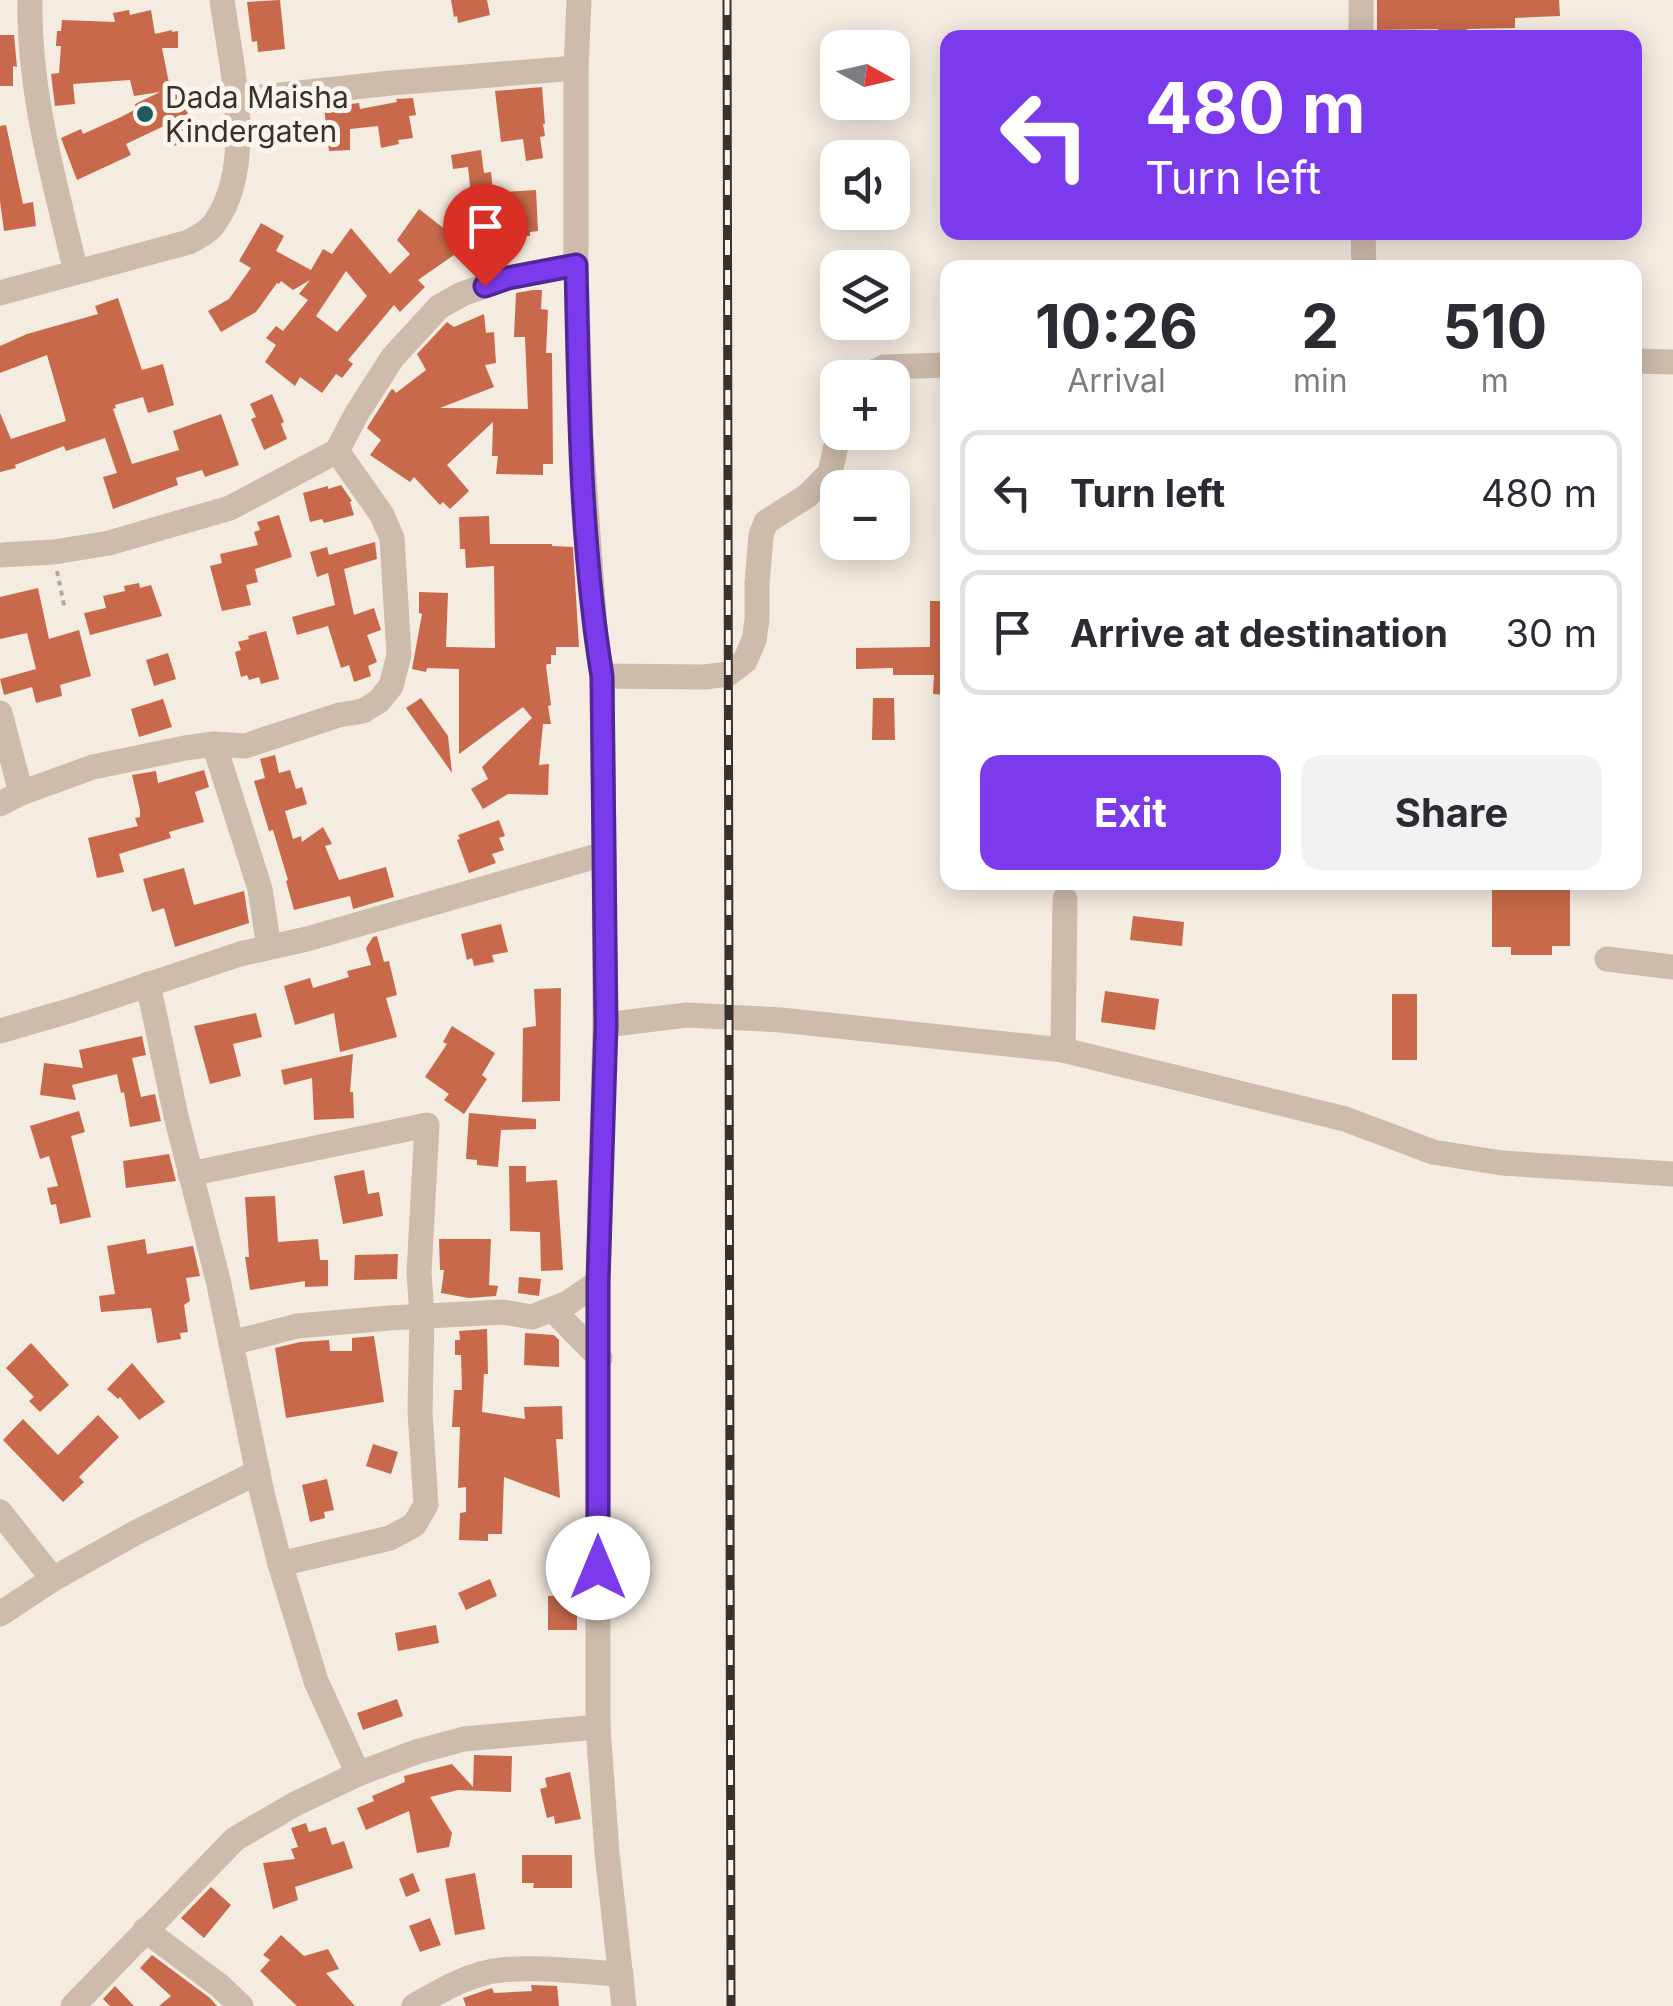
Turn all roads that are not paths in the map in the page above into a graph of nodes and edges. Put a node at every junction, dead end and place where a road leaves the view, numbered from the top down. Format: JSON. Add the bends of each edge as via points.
{"nodes":[{"id":1,"x":30,"y":0,"type":"edge"},
{"id":2,"x":222,"y":0,"type":"edge"},
{"id":3,"x":579,"y":0,"type":"edge"},
{"id":4,"x":1361,"y":0,"type":"edge"},
{"id":5,"x":1361,"y":30,"type":"edge"},
{"id":6,"x":576,"y":68,"type":"junction"},
{"id":7,"x":236,"y":100,"type":"junction"},
{"id":8,"x":576,"y":265,"type":"junction"},
{"id":9,"x":76,"y":272,"type":"junction"},
{"id":10,"x":0,"y":293,"type":"edge"},
{"id":11,"x":1642,"y":361,"type":"edge"},
{"id":12,"x":1673,"y":362,"type":"edge"},
{"id":13,"x":940,"y":365,"type":"edge"},
{"id":14,"x":910,"y":366,"type":"edge"},
{"id":15,"x":835,"y":450,"type":"edge"},
{"id":16,"x":337,"y":451,"type":"junction"},
{"id":17,"x":0,"y":555,"type":"edge"},
{"id":18,"x":602,"y":676,"type":"junction"},
{"id":19,"x":0,"y":712,"type":"edge"},
{"id":20,"x":214,"y":744,"type":"junction"},
{"id":21,"x":10,"y":798,"type":"edge"},
{"id":22,"x":604,"y":854,"type":"junction"},
{"id":23,"x":1065,"y":899,"type":"dead end"},
{"id":24,"x":269,"y":947,"type":"junction"},
{"id":25,"x":1606,"y":960,"type":"dead end"},
{"id":26,"x":1673,"y":966,"type":"edge"},
{"id":27,"x":148,"y":984,"type":"junction"},
{"id":28,"x":606,"y":1025,"type":"junction"},
{"id":29,"x":0,"y":1031,"type":"edge"},
{"id":30,"x":1064,"y":1050,"type":"junction"},
{"id":31,"x":190,"y":1174,"type":"junction"},
{"id":32,"x":1673,"y":1174,"type":"edge"},
{"id":33,"x":598,"y":1282,"type":"junction"},
{"id":34,"x":552,"y":1309,"type":"junction"},
{"id":35,"x":422,"y":1316,"type":"junction"},
{"id":36,"x":231,"y":1342,"type":"junction"},
{"id":37,"x":600,"y":1358,"type":"junction"},
{"id":38,"x":258,"y":1472,"type":"junction"},
{"id":39,"x":0,"y":1512,"type":"edge"},
{"id":40,"x":280,"y":1564,"type":"junction"},
{"id":41,"x":52,"y":1579,"type":"junction"},
{"id":42,"x":0,"y":1614,"type":"edge"},
{"id":43,"x":598,"y":1727,"type":"junction"},
{"id":44,"x":358,"y":1774,"type":"junction"},
{"id":45,"x":145,"y":1930,"type":"junction"},
{"id":46,"x":621,"y":1974,"type":"junction"},
{"id":47,"x":72,"y":2006,"type":"edge"},
{"id":48,"x":242,"y":2006,"type":"edge"},
{"id":49,"x":414,"y":2006,"type":"edge"},
{"id":50,"x":624,"y":2006,"type":"edge"}],
"edges":[{"from":1,"to":9,"type":"street","via":[[29,43],[42,127]]},
{"from":2,"to":7,"type":"street"},
{"from":3,"to":6,"type":"street"},
{"from":4,"to":5,"type":"street"},
{"from":6,"to":7,"type":"street"},
{"from":6,"to":8,"type":"street"},
{"from":7,"to":9,"type":"street","via":[[236,176],[212,228],[189,242]]},
{"from":8,"to":16,"type":"street","via":[[508,278],[440,307],[393,357]]},
{"from":8,"to":18,"type":"street","via":[[582,454]]},
{"from":9,"to":10,"type":"street"},
{"from":11,"to":12,"type":"street"},
{"from":13,"to":14,"type":"street"},
{"from":15,"to":18,"type":"street","via":[[830,473],[766,522],[754,640],[745,661],[728,674],[705,677]]},
{"from":16,"to":17,"type":"street","via":[[230,508],[109,543]]},
{"from":16,"to":20,"type":"street","via":[[392,538],[399,655],[391,686],[363,711],[244,746]]},
{"from":18,"to":22,"type":"street"},
{"from":19,"to":21,"type":"street"},
{"from":20,"to":21,"type":"street","via":[[93,767]]},
{"from":20,"to":24,"type":"street","via":[[260,890]]},
{"from":22,"to":24,"type":"street"},
{"from":22,"to":28,"type":"street"},
{"from":23,"to":30,"type":"street"},
{"from":24,"to":27,"type":"street"},
{"from":25,"to":26,"type":"street"},
{"from":27,"to":29,"type":"street"},
{"from":27,"to":31,"type":"street"},
{"from":28,"to":30,"type":"street","via":[[688,1015],[782,1020]]},
{"from":28,"to":33,"type":"street"},
{"from":30,"to":32,"type":"street","via":[[1345,1118],[1433,1152]]},
{"from":31,"to":35,"type":"street","via":[[427,1126]]},
{"from":31,"to":36,"type":"street"},
{"from":33,"to":34,"type":"street"},
{"from":33,"to":37,"type":"street"},
{"from":34,"to":35,"type":"street","via":[[532,1317]]},
{"from":34,"to":37,"type":"street"},
{"from":35,"to":36,"type":"street","via":[[297,1326]]},
{"from":35,"to":40,"type":"street","via":[[426,1505],[414,1525],[390,1538]]},
{"from":36,"to":38,"type":"street"},
{"from":37,"to":43,"type":"street"},
{"from":38,"to":40,"type":"street"},
{"from":38,"to":41,"type":"street"},
{"from":39,"to":41,"type":"street"},
{"from":40,"to":44,"type":"street","via":[[316,1681]]},
{"from":41,"to":42,"type":"street"},
{"from":43,"to":44,"type":"street","via":[[464,1739]]},
{"from":43,"to":46,"type":"street"},
{"from":44,"to":45,"type":"street","via":[[235,1839]]},
{"from":45,"to":47,"type":"street"},
{"from":45,"to":48,"type":"street"},
{"from":46,"to":49,"type":"street","via":[[500,1970]]},
{"from":46,"to":50,"type":"street"}]}
